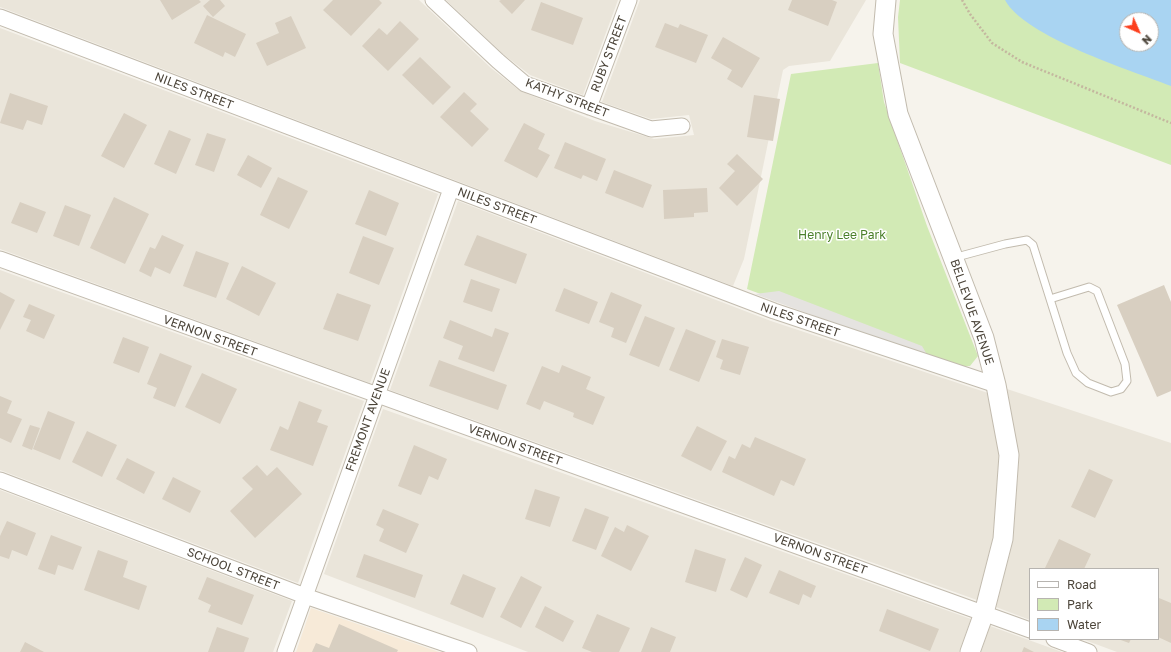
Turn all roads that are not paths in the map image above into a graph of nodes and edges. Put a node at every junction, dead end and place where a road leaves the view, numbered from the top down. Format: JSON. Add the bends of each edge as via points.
{"nodes":[{"id":1,"x":433,"y":0,"type":"edge"},
{"id":2,"x":629,"y":0,"type":"edge"},
{"id":3,"x":886,"y":0,"type":"edge"},
{"id":4,"x":0,"y":17,"type":"edge"},
{"id":5,"x":589,"y":107,"type":"junction"},
{"id":6,"x":682,"y":126,"type":"dead end"},
{"id":7,"x":451,"y":189,"type":"junction"},
{"id":8,"x":953,"y":258,"type":"junction"},
{"id":9,"x":0,"y":259,"type":"edge"},
{"id":10,"x":1050,"y":299,"type":"junction"},
{"id":11,"x":996,"y":385,"type":"junction"},
{"id":12,"x":377,"y":396,"type":"junction"},
{"id":13,"x":0,"y":480,"type":"edge"},
{"id":14,"x":305,"y":596,"type":"junction"},
{"id":15,"x":984,"y":613,"type":"junction"},
{"id":16,"x":1029,"y":630,"type":"edge"},
{"id":17,"x":1057,"y":640,"type":"edge"},
{"id":18,"x":285,"y":652,"type":"edge"},
{"id":19,"x":469,"y":652,"type":"edge"},
{"id":20,"x":970,"y":652,"type":"edge"},
{"id":21,"x":1089,"y":652,"type":"edge"}],
"edges":[{"from":1,"to":5,"type":"street","name":"KATHY STREET","via":[[525,84]]},
{"from":2,"to":5,"type":"street","name":"RUBY STREET"},
{"from":3,"to":8,"type":"street","name":"BELLEVUE AVENUE","via":[[883,34],[898,114]]},
{"from":4,"to":7,"type":"street","name":"NILES STREET"},
{"from":5,"to":6,"type":"street","name":"KATHY STREET","via":[[652,129]]},
{"from":7,"to":11,"type":"street","name":"NILES STREET","via":[[774,311]]},
{"from":7,"to":12,"type":"street","name":"FREMONT AVENUE"},
{"from":8,"to":10,"type":"lane","via":[[1027,240],[1033,245]]},
{"from":8,"to":11,"type":"street","name":"BELLEVUE AVENUE","via":[[984,338]]},
{"from":9,"to":12,"type":"street","name":"VERNON STREET"},
{"from":10,"to":10,"type":"lane","via":[[1076,373],[1088,383],[1111,392],[1121,389],[1127,381],[1125,364],[1097,291],[1089,287]]},
{"from":11,"to":15,"type":"street","name":"BELLEVUE AVENUE","via":[[1009,455],[1004,539]]},
{"from":12,"to":14,"type":"street","name":"FREMONT AVENUE"},
{"from":12,"to":15,"type":"street","name":"VERNON STREET"},
{"from":13,"to":14,"type":"street","name":"SCHOOL STREET"},
{"from":14,"to":18,"type":"street","name":"FREMONT AVENUE"},
{"from":14,"to":19,"type":"street","name":"SCHOOL STREET"},
{"from":15,"to":16,"type":"street","name":"VERNON STREET"},
{"from":15,"to":20,"type":"street","name":"BELLEVUE AVENUE"},
{"from":17,"to":21,"type":"street"}]}
